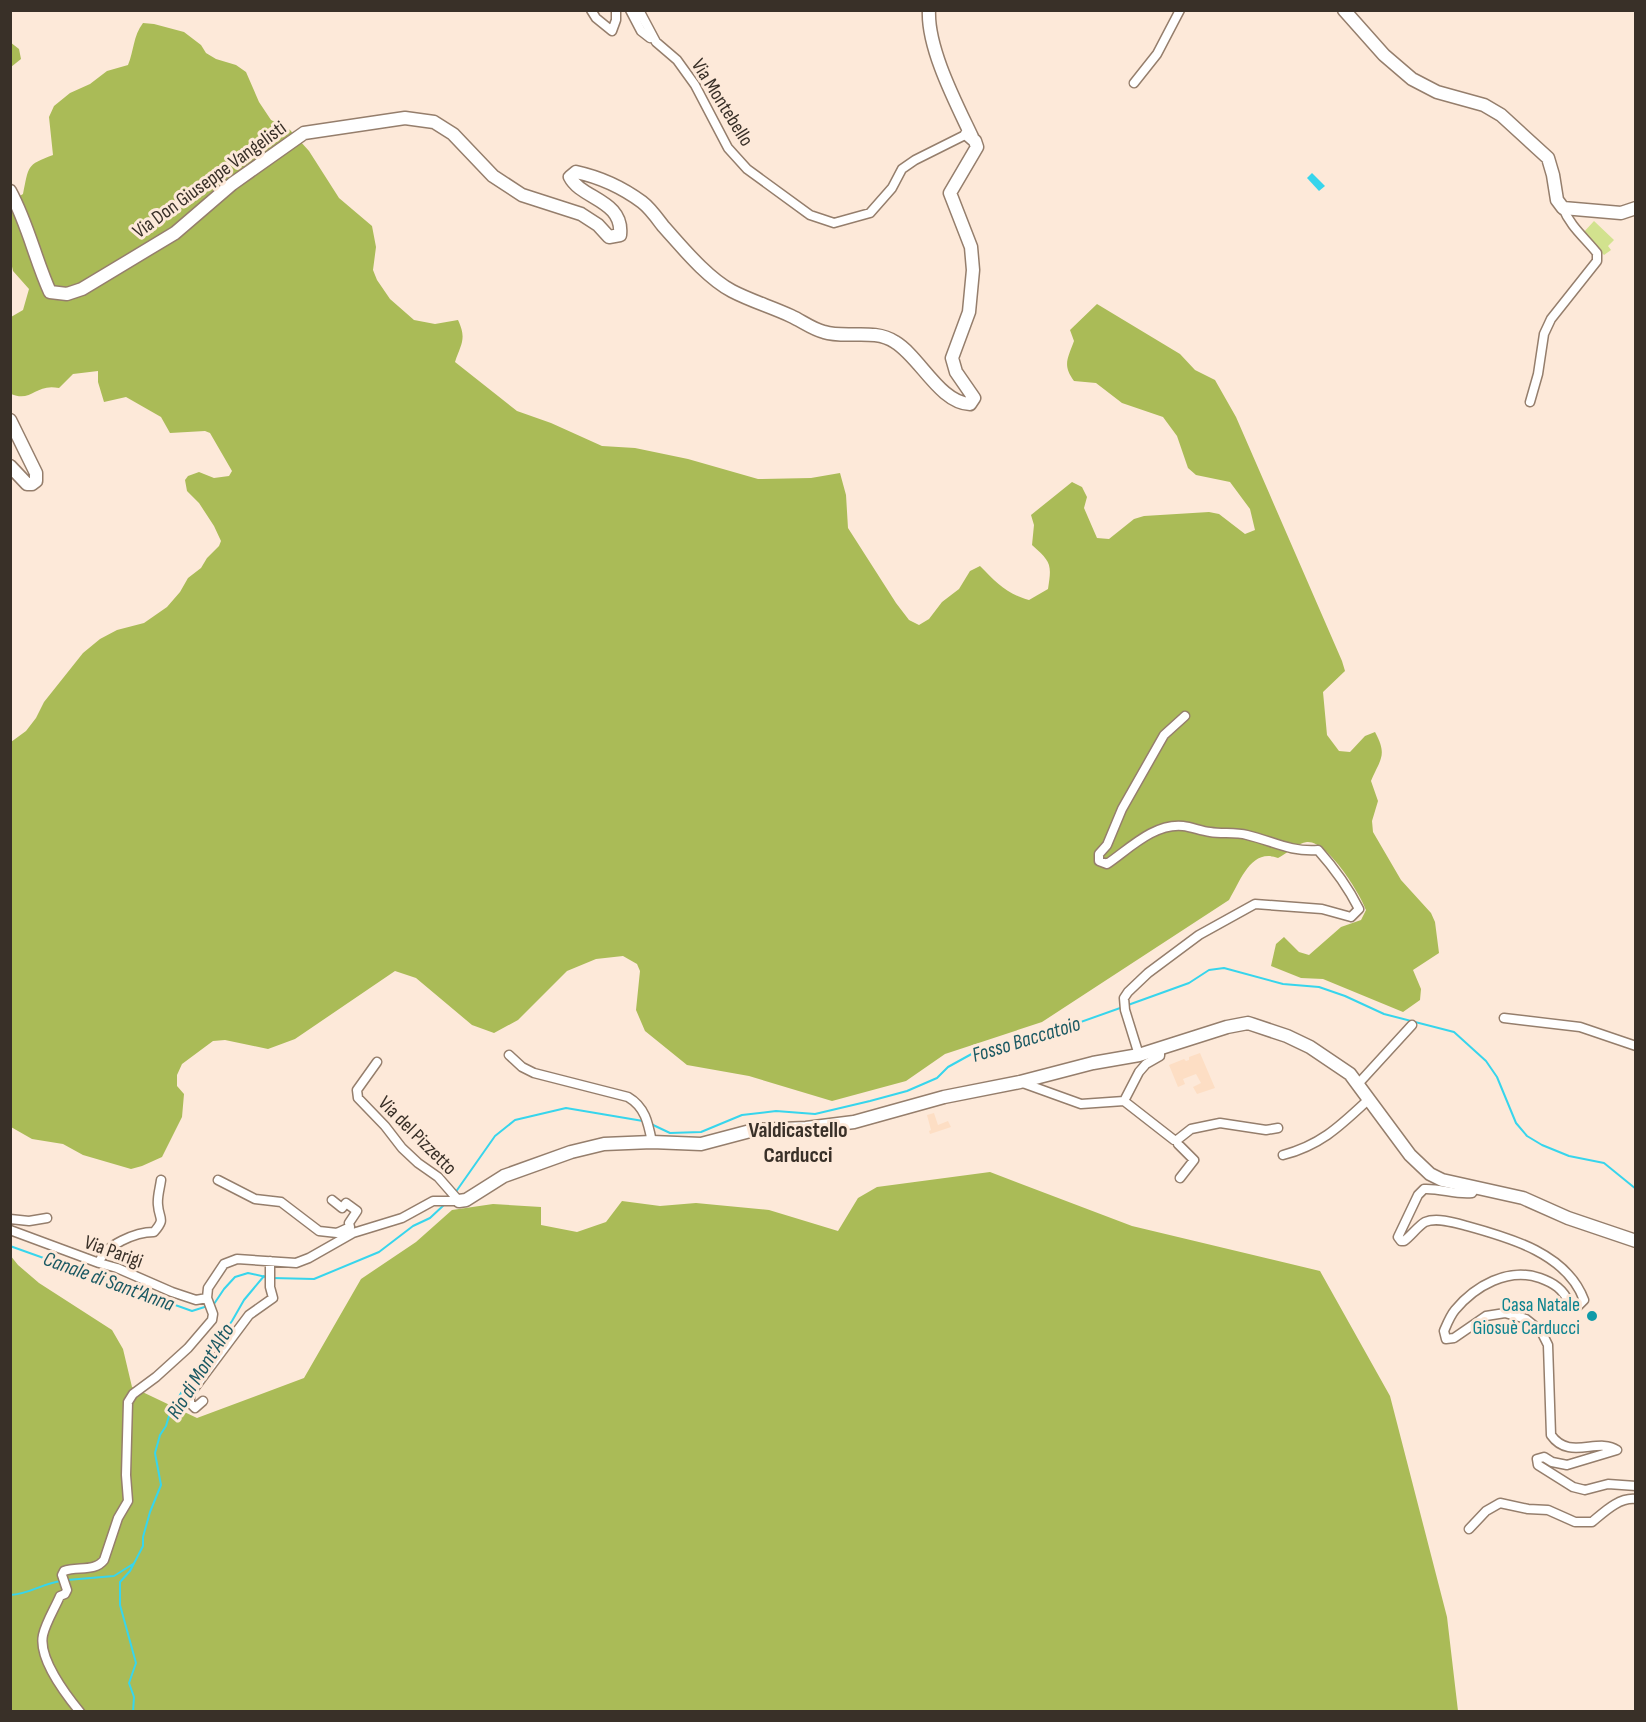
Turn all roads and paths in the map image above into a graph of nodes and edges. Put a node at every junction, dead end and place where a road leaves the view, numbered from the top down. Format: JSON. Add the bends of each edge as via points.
{"nodes":[{"id":1,"x":591,"y":10,"type":"edge"},
{"id":2,"x":616,"y":10,"type":"edge"},
{"id":3,"x":630,"y":10,"type":"edge"},
{"id":4,"x":639,"y":10,"type":"edge"},
{"id":5,"x":929,"y":10,"type":"edge"},
{"id":6,"x":1180,"y":10,"type":"edge"},
{"id":7,"x":1344,"y":10,"type":"edge"},
{"id":8,"x":656,"y":42,"type":"junction"},
{"id":9,"x":1134,"y":83,"type":"dead end"},
{"id":10,"x":970,"y":135,"type":"junction"},
{"id":11,"x":10,"y":192,"type":"edge"},
{"id":12,"x":1563,"y":208,"type":"junction"},
{"id":13,"x":1635,"y":208,"type":"edge"},
{"id":14,"x":1530,"y":402,"type":"dead end"},
{"id":15,"x":10,"y":420,"type":"edge"},
{"id":16,"x":10,"y":466,"type":"edge"},
{"id":17,"x":1185,"y":716,"type":"dead end"},
{"id":18,"x":1504,"y":1018,"type":"dead end"},
{"id":19,"x":1412,"y":1025,"type":"dead end"},
{"id":20,"x":1635,"y":1046,"type":"edge"},
{"id":21,"x":1160,"y":1049,"type":"junction"},
{"id":22,"x":509,"y":1054,"type":"dead end"},
{"id":23,"x":1139,"y":1055,"type":"junction"},
{"id":24,"x":377,"y":1062,"type":"dead end"},
{"id":25,"x":1020,"y":1082,"type":"junction"},
{"id":26,"x":1358,"y":1084,"type":"junction"},
{"id":27,"x":1368,"y":1100,"type":"junction"},
{"id":28,"x":1124,"y":1101,"type":"junction"},
{"id":29,"x":1278,"y":1128,"type":"dead end"},
{"id":30,"x":651,"y":1136,"type":"junction"},
{"id":31,"x":1177,"y":1140,"type":"junction"},
{"id":32,"x":1283,"y":1155,"type":"dead end"},
{"id":33,"x":1180,"y":1178,"type":"dead end"},
{"id":34,"x":161,"y":1180,"type":"dead end"},
{"id":35,"x":218,"y":1180,"type":"dead end"},
{"id":36,"x":1476,"y":1187,"type":"junction"},
{"id":37,"x":332,"y":1200,"type":"dead end"},
{"id":38,"x":459,"y":1201,"type":"junction"},
{"id":39,"x":47,"y":1218,"type":"dead end"},
{"id":40,"x":10,"y":1219,"type":"edge"},
{"id":41,"x":10,"y":1230,"type":"edge"},
{"id":42,"x":350,"y":1231,"type":"junction"},
{"id":43,"x":1635,"y":1241,"type":"edge"},
{"id":44,"x":99,"y":1263,"type":"junction"},
{"id":45,"x":269,"y":1264,"type":"junction"},
{"id":46,"x":209,"y":1302,"type":"junction"},
{"id":47,"x":203,"y":1401,"type":"dead end"},
{"id":48,"x":1635,"y":1486,"type":"edge"},
{"id":49,"x":1635,"y":1499,"type":"edge"},
{"id":50,"x":1469,"y":1529,"type":"dead end"},
{"id":51,"x":80,"y":1712,"type":"edge"}],
"edges":[{"from":1,"to":2,"type":"street","via":[[612,31]]},
{"from":3,"to":8,"type":"street","via":[[641,31]]},
{"from":4,"to":8,"type":"street","name":"Via Montebello"},
{"from":5,"to":10,"type":"street","via":[[934,46]]},
{"from":6,"to":9,"type":"street","via":[[1157,54]]},
{"from":7,"to":12,"type":"street","via":[[1384,56],[1412,79],[1501,115],[1548,158],[1557,200]]},
{"from":8,"to":10,"type":"street","name":"Via Montebello","via":[[677,60],[695,85],[728,148],[747,169],[810,215],[834,223],[870,213],[902,170],[931,151]]},
{"from":10,"to":11,"type":"street","name":"Via Don Giuseppe Vangelisti","via":[[977,147],[975,154],[950,193],[971,247],[969,312],[952,358],[956,372],[974,398],[970,404],[963,404],[940,389],[894,340],[823,332],[730,290],[682,247],[642,202],[609,183],[576,172],[570,177],[614,212],[621,226],[620,235],[609,237],[582,214],[522,195],[493,176],[453,134],[434,122],[405,118],[304,133],[232,184],[175,233],[82,289],[67,294],[50,292],[23,215]]},
{"from":12,"to":13,"type":"street","via":[[1621,213]]},
{"from":12,"to":14,"type":"street","via":[[1568,222],[1597,253],[1597,261],[1551,319],[1544,334]]},
{"from":15,"to":16,"type":"street","via":[[36,473],[36,481],[27,484]]},
{"from":17,"to":23,"type":"street","via":[[1164,735],[1122,809],[1099,861],[1107,864],[1136,841],[1167,827],[1245,834],[1282,847],[1317,850],[1359,909],[1351,917],[1322,909],[1256,904],[1199,935],[1128,992],[1124,1007]]},
{"from":18,"to":20,"type":"street","via":[[1580,1027]]},
{"from":19,"to":26,"type":"street"},
{"from":21,"to":23,"type":"street"},
{"from":21,"to":26,"type":"street","via":[[1248,1023],[1310,1047],[1350,1074]]},
{"from":21,"to":28,"type":"street","via":[[1160,1056],[1139,1072]]},
{"from":22,"to":30,"type":"street","via":[[534,1073],[628,1097],[645,1113]]},
{"from":23,"to":25,"type":"street"},
{"from":24,"to":38,"type":"street","name":"Via del Pizzetto","via":[[357,1090],[358,1098],[402,1148],[438,1177]]},
{"from":25,"to":28,"type":"street","via":[[1081,1104]]},
{"from":25,"to":30,"type":"street","via":[[944,1097],[854,1122],[754,1130],[701,1144]]},
{"from":26,"to":27,"type":"street"},
{"from":27,"to":32,"type":"street","via":[[1326,1138]]},
{"from":27,"to":36,"type":"street","via":[[1420,1166],[1442,1180]]},
{"from":28,"to":31,"type":"street"},
{"from":29,"to":31,"type":"street","via":[[1220,1124],[1191,1129]]},
{"from":30,"to":38,"type":"street","via":[[571,1152],[504,1176]]},
{"from":31,"to":33,"type":"street","via":[[1194,1160]]},
{"from":34,"to":44,"type":"street","via":[[158,1207],[162,1221],[156,1230],[112,1247],[100,1256]]},
{"from":35,"to":42,"type":"street","via":[[255,1199],[281,1202],[319,1231]]},
{"from":36,"to":43,"type":"street","via":[[1523,1198]]},
{"from":36,"to":48,"type":"street","via":[[1472,1193],[1464,1194],[1424,1189],[1398,1238],[1404,1241],[1425,1222],[1435,1221],[1451,1222],[1527,1245],[1579,1286],[1584,1300],[1578,1306],[1570,1304],[1554,1283],[1529,1274],[1501,1276],[1454,1311],[1444,1331],[1446,1339],[1454,1338],[1486,1316],[1505,1313],[1526,1319],[1541,1331],[1548,1345],[1551,1435],[1569,1448],[1610,1446],[1617,1450],[1567,1466],[1544,1457],[1537,1459],[1538,1465],[1585,1490],[1608,1484]]},
{"from":37,"to":42,"type":"street","via":[[342,1208],[346,1203],[357,1211],[349,1223]]},
{"from":38,"to":42,"type":"street","via":[[433,1201],[402,1218]]},
{"from":39,"to":40,"type":"street"},
{"from":41,"to":44,"type":"street","name":"Via Parigi"},
{"from":42,"to":45,"type":"street","via":[[309,1258],[296,1263]]},
{"from":44,"to":46,"type":"street","name":"Via Parigi"},
{"from":45,"to":46,"type":"street","via":[[237,1259],[224,1264],[208,1288]]},
{"from":45,"to":47,"type":"street","via":[[273,1299],[249,1315],[190,1394],[190,1403],[195,1408]]},
{"from":46,"to":51,"type":"street","via":[[212,1320],[194,1342],[128,1402],[128,1502],[118,1518],[105,1560],[94,1568],[68,1570],[62,1575],[67,1590],[60,1596],[42,1639],[52,1669]]},
{"from":49,"to":50,"type":"street","via":[[1628,1498],[1608,1508],[1592,1522],[1575,1522],[1548,1510],[1500,1503]]}]}
